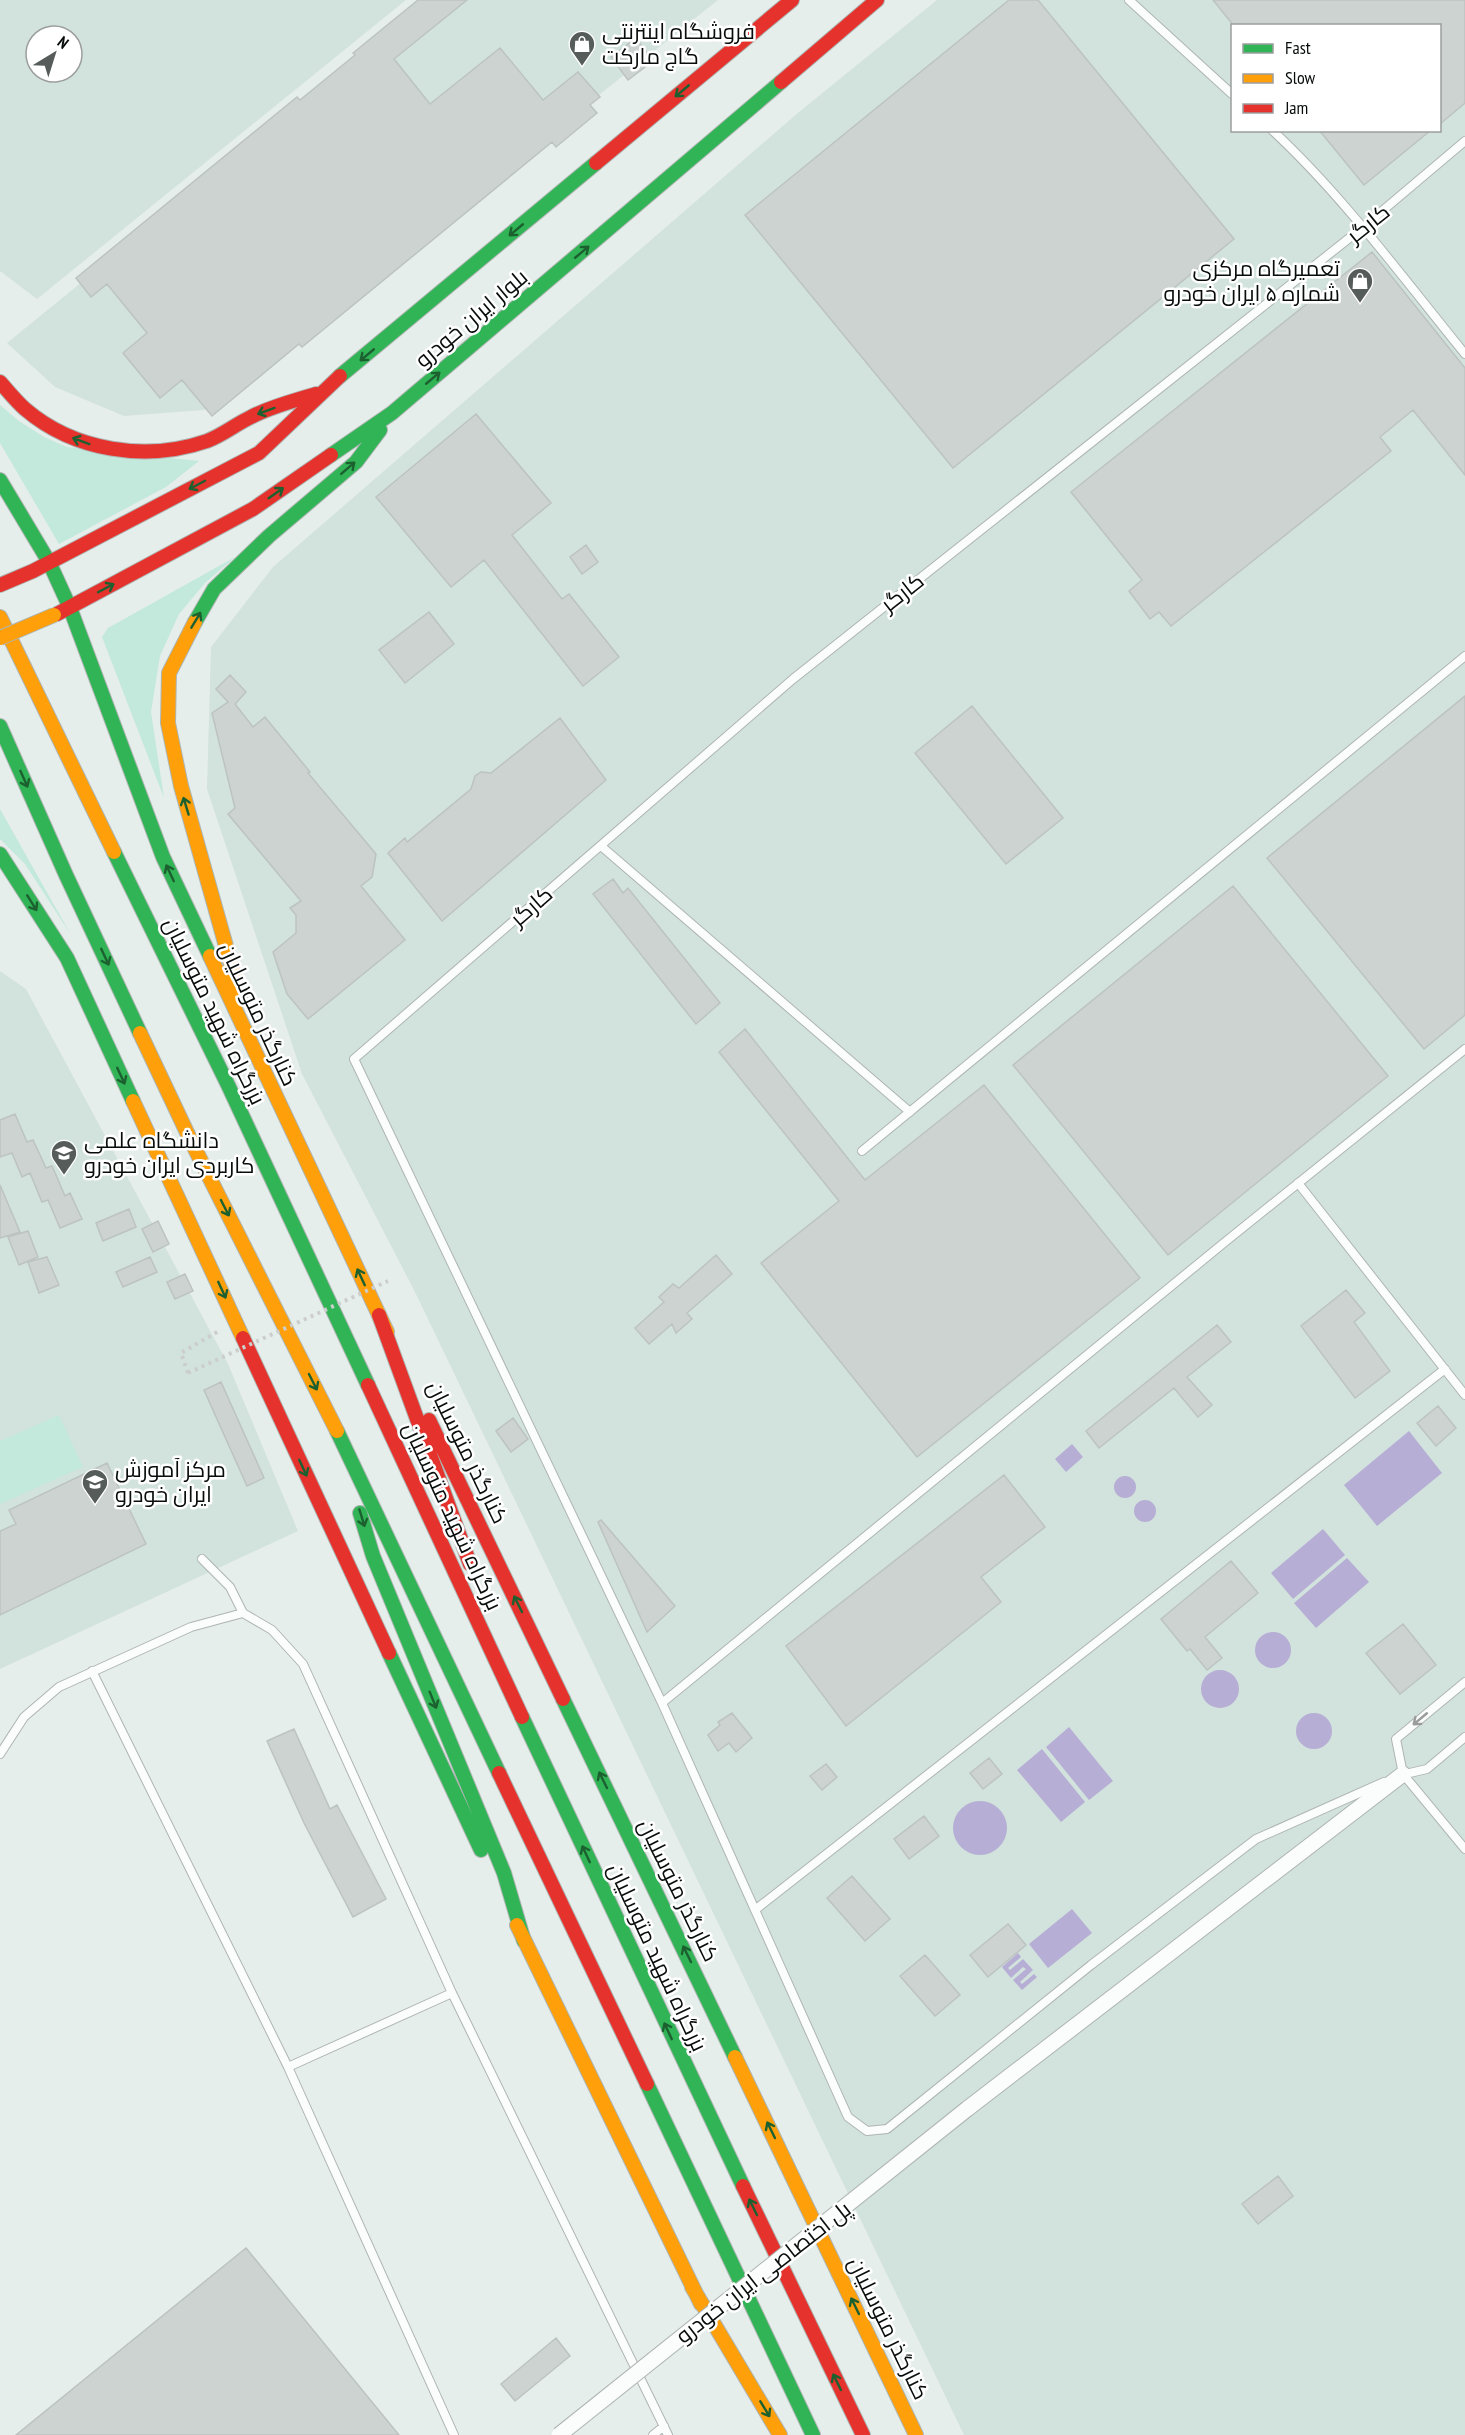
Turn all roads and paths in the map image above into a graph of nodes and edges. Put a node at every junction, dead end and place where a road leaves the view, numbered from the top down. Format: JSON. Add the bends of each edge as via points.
{"nodes":[{"id":1,"x":792,"y":0,"type":"edge"},
{"id":2,"x":877,"y":0,"type":"edge"},
{"id":3,"x":1129,"y":0,"type":"edge"},
{"id":4,"x":1231,"y":92,"type":"edge"},
{"id":5,"x":1274,"y":132,"type":"edge"},
{"id":6,"x":1465,"y":141,"type":"edge"},
{"id":7,"x":1362,"y":228,"type":"junction"},
{"id":8,"x":1465,"y":354,"type":"edge"},
{"id":9,"x":0,"y":382,"type":"edge"},
{"id":10,"x":321,"y":392,"type":"junction"},
{"id":11,"x":392,"y":413,"type":"junction"},
{"id":12,"x":0,"y":480,"type":"edge"},
{"id":13,"x":50,"y":562,"type":"junction"},
{"id":14,"x":0,"y":585,"type":"edge"},
{"id":15,"x":70,"y":608,"type":"junction"},
{"id":16,"x":0,"y":617,"type":"edge"},
{"id":17,"x":0,"y":638,"type":"edge"},
{"id":18,"x":1465,"y":656,"type":"edge"},
{"id":19,"x":0,"y":726,"type":"edge"},
{"id":20,"x":601,"y":846,"type":"junction"},
{"id":21,"x":0,"y":854,"type":"edge"},
{"id":22,"x":1465,"y":1049,"type":"edge"},
{"id":23,"x":259,"y":1065,"type":"junction"},
{"id":24,"x":910,"y":1112,"type":"junction"},
{"id":25,"x":862,"y":1151,"type":"dead end"},
{"id":26,"x":1298,"y":1183,"type":"junction"},
{"id":27,"x":388,"y":1281,"type":"dead end"},
{"id":28,"x":379,"y":1315,"type":"junction"},
{"id":29,"x":237,"y":1321,"type":"junction"},
{"id":30,"x":1445,"y":1369,"type":"junction"},
{"id":31,"x":1465,"y":1395,"type":"edge"},
{"id":32,"x":333,"y":1422,"type":"junction"},
{"id":33,"x":202,"y":1559,"type":"dead end"},
{"id":34,"x":473,"y":1572,"type":"dead end"},
{"id":35,"x":486,"y":1606,"type":"dead end"},
{"id":36,"x":243,"y":1613,"type":"junction"},
{"id":37,"x":92,"y":1671,"type":"junction"},
{"id":38,"x":1465,"y":1682,"type":"edge"},
{"id":39,"x":662,"y":1703,"type":"junction"},
{"id":40,"x":1465,"y":1737,"type":"edge"},
{"id":41,"x":539,"y":1751,"type":"junction"},
{"id":42,"x":0,"y":1754,"type":"edge"},
{"id":43,"x":1403,"y":1774,"type":"junction"},
{"id":44,"x":1465,"y":1849,"type":"edge"},
{"id":45,"x":755,"y":1910,"type":"junction"},
{"id":46,"x":524,"y":1941,"type":"junction"},
{"id":47,"x":452,"y":1994,"type":"junction"},
{"id":48,"x":288,"y":2067,"type":"junction"},
{"id":49,"x":692,"y":2287,"type":"junction"},
{"id":50,"x":664,"y":2426,"type":"junction"},
{"id":51,"x":454,"y":2435,"type":"edge"},
{"id":52,"x":559,"y":2435,"type":"edge"},
{"id":53,"x":653,"y":2435,"type":"edge"},
{"id":54,"x":668,"y":2435,"type":"edge"},
{"id":55,"x":764,"y":2435,"type":"edge"},
{"id":56,"x":780,"y":2435,"type":"edge"},
{"id":57,"x":813,"y":2435,"type":"edge"},
{"id":58,"x":862,"y":2435,"type":"edge"},
{"id":59,"x":916,"y":2435,"type":"edge"}],
"edges":[{"from":1,"to":10,"type":"main road","name":"بلوار ایران خودرو","one_way":true},
{"from":11,"to":2,"type":"main road","name":"بلوار ایران خودرو","one_way":true},
{"from":3,"to":4,"type":"lane"},
{"from":5,"to":7,"type":"lane"},
{"from":6,"to":7,"type":"lane","name":"کارگر"},
{"from":7,"to":8,"type":"lane"},
{"from":7,"to":20,"type":"lane","name":"کارگر","via":[[793,679]]},
{"from":10,"to":9,"type":"main road","one_way":true,"via":[[259,413],[207,440],[160,451],[125,452],[99,448],[68,436],[27,411]]},
{"from":10,"to":13,"type":"main road","name":"بلوار ایران خودرو","one_way":true,"via":[[259,453]]},
{"from":15,"to":11,"type":"main road","name":"بلوار ایران خودرو","one_way":true,"via":[[253,509]]},
{"from":23,"to":11,"type":"main road","one_way":true,"via":[[180,786],[168,723],[169,673],[214,589],[356,462]]},
{"from":12,"to":13,"type":"main road","name":"کنارگذر متوسلیان"},
{"from":13,"to":14,"type":"main road","name":"بلوار ایران خودرو"},
{"from":13,"to":15,"type":"main road","name":"کنارگذر متوسلیان"},
{"from":15,"to":17,"type":"main road","name":"بلوار ایران خودرو","bridge":true},
{"from":23,"to":15,"type":"main road","name":"کنارگذر متوسلیان","one_way":true,"via":[[163,857]]},
{"from":16,"to":41,"type":"main road","name":"بزرگراه شهید متوسلیان","via":[[228,1085]]},
{"from":18,"to":24,"type":"lane"},
{"from":19,"to":32,"type":"main road","one_way":true,"via":[[191,1141]]},
{"from":20,"to":24,"type":"lane"},
{"from":20,"to":39,"type":"lane","name":"کارگر","via":[[354,1059]]},
{"from":21,"to":29,"type":"main road","one_way":true,"via":[[67,958]]},
{"from":22,"to":26,"type":"lane"},
{"from":28,"to":23,"type":"main road","name":"کنارگذر متوسلیان","one_way":true},
{"from":24,"to":25,"type":"lane"},
{"from":26,"to":30,"type":"lane"},
{"from":26,"to":39,"type":"lane"},
{"from":27,"to":29,"type":"path","bridge":true,"via":[[188,1373],[181,1353]]},
{"from":28,"to":34,"type":"main road"},
{"from":59,"to":28,"type":"main road","name":"کنارگذر متوسلیان","one_way":true},
{"from":29,"to":46,"type":"main road","one_way":true},
{"from":30,"to":31,"type":"lane"},
{"from":30,"to":45,"type":"lane"},
{"from":32,"to":46,"type":"main road","one_way":true,"via":[[373,1556],[504,1873]]},
{"from":32,"to":57,"type":"main road"},
{"from":33,"to":36,"type":"lane","via":[[230,1587]]},
{"from":35,"to":41,"type":"main road"},
{"from":36,"to":37,"type":"lane","via":[[191,1627]]},
{"from":36,"to":47,"type":"lane","via":[[272,1630],[303,1664]]},
{"from":37,"to":42,"type":"lane","via":[[59,1687],[24,1717]]},
{"from":37,"to":48,"type":"lane"},
{"from":38,"to":43,"type":"lane","one_way":true,"via":[[1396,1739]]},
{"from":39,"to":45,"type":"lane"},
{"from":40,"to":43,"type":"lane","via":[[1427,1769]]},
{"from":58,"to":41,"type":"main road","name":"بزرگراه شهید متوسلیان","one_way":true},
{"from":43,"to":44,"type":"lane"},
{"from":43,"to":45,"type":"lane","via":[[1256,1839],[887,2129],[867,2131],[848,2116]]},
{"from":43,"to":52,"type":"street","name":"پل اختصاصی ایران خودرو","bridge":true,"via":[[967,2109]]},
{"from":46,"to":49,"type":"main road"},
{"from":47,"to":48,"type":"lane"},
{"from":47,"to":50,"type":"lane"},
{"from":48,"to":51,"type":"lane"},
{"from":49,"to":55,"type":"main road"},
{"from":49,"to":56,"type":"main road","one_way":true},
{"from":50,"to":53,"type":"lane"},
{"from":50,"to":54,"type":"lane"}]}
